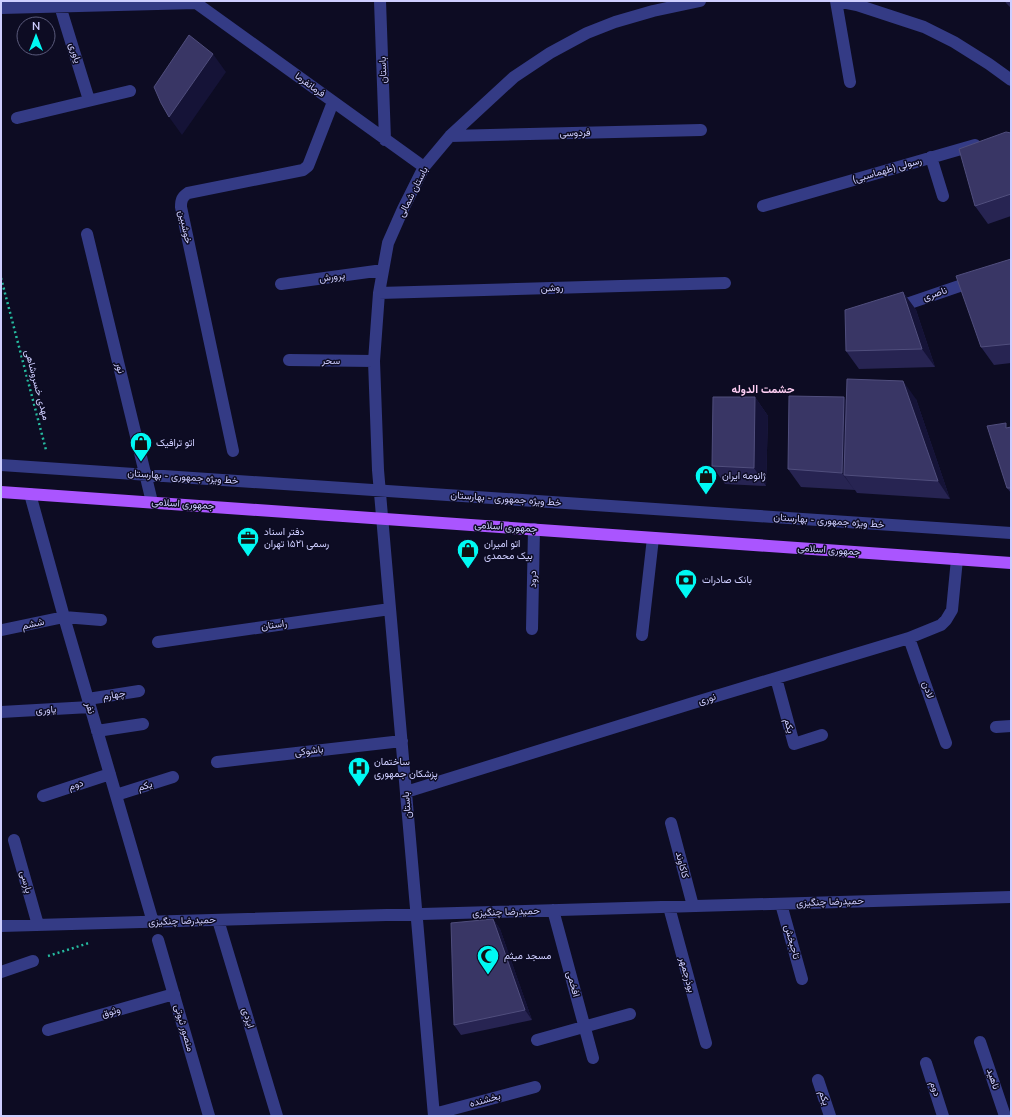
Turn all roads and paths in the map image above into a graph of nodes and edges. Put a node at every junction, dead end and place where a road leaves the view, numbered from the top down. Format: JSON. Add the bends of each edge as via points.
{"nodes":[{"id":1,"x":380,"y":1,"type":"edge"},
{"id":2,"x":667,"y":1,"type":"edge"},
{"id":3,"x":700,"y":1,"type":"edge"},
{"id":4,"x":836,"y":1,"type":"edge"},
{"id":5,"x":195,"y":2,"type":"edge"},
{"id":6,"x":34,"y":4,"type":"edge"},
{"id":7,"x":60,"y":6,"type":"junction"},
{"id":8,"x":1,"y":8,"type":"edge"},
{"id":9,"x":653,"y":11,"type":"junction"},
{"id":10,"x":1011,"y":80,"type":"edge"},
{"id":11,"x":850,"y":82,"type":"dead end"},
{"id":12,"x":130,"y":91,"type":"dead end"},
{"id":13,"x":89,"y":100,"type":"junction"},
{"id":14,"x":333,"y":102,"type":"junction"},
{"id":15,"x":17,"y":118,"type":"dead end"},
{"id":16,"x":701,"y":130,"type":"dead end"},
{"id":17,"x":450,"y":136,"type":"junction"},
{"id":18,"x":385,"y":140,"type":"junction"},
{"id":19,"x":983,"y":143,"type":"edge"},
{"id":20,"x":931,"y":157,"type":"junction"},
{"id":21,"x":424,"y":167,"type":"junction"},
{"id":22,"x":943,"y":196,"type":"dead end"},
{"id":23,"x":763,"y":206,"type":"dead end"},
{"id":24,"x":87,"y":234,"type":"dead end"},
{"id":25,"x":383,"y":270,"type":"junction"},
{"id":26,"x":1,"y":278,"type":"edge"},
{"id":27,"x":982,"y":278,"type":"edge"},
{"id":28,"x":725,"y":283,"type":"dead end"},
{"id":29,"x":281,"y":284,"type":"dead end"},
{"id":30,"x":379,"y":293,"type":"junction"},
{"id":31,"x":881,"y":313,"type":"edge"},
{"id":32,"x":288,"y":360,"type":"dead end"},
{"id":33,"x":374,"y":361,"type":"junction"},
{"id":34,"x":233,"y":451,"type":"dead end"},
{"id":35,"x":1,"y":465,"type":"edge"},
{"id":36,"x":50,"y":468,"type":"junction"},
{"id":37,"x":378,"y":470,"type":"joint"},
{"id":38,"x":146,"y":474,"type":"junction"},
{"id":39,"x":380,"y":490,"type":"junction"},
{"id":40,"x":1,"y":492,"type":"edge"},
{"id":41,"x":30,"y":494,"type":"junction"},
{"id":42,"x":152,"y":502,"type":"junction"},
{"id":43,"x":382,"y":519,"type":"junction"},
{"id":44,"x":534,"y":529,"type":"junction"},
{"id":45,"x":1011,"y":533,"type":"edge"},
{"id":46,"x":653,"y":538,"type":"junction"},
{"id":47,"x":957,"y":559,"type":"junction"},
{"id":48,"x":1011,"y":563,"type":"edge"},
{"id":49,"x":390,"y":608,"type":"junction"},
{"id":50,"x":64,"y":617,"type":"junction"},
{"id":51,"x":101,"y":620,"type":"dead end"},
{"id":52,"x":532,"y":629,"type":"dead end"},
{"id":53,"x":2,"y":630,"type":"dead end"},
{"id":54,"x":642,"y":636,"type":"dead end"},
{"id":55,"x":909,"y":638,"type":"junction"},
{"id":56,"x":158,"y":642,"type":"dead end"},
{"id":57,"x":776,"y":678,"type":"junction"},
{"id":58,"x":139,"y":691,"type":"dead end"},
{"id":59,"x":89,"y":703,"type":"junction"},
{"id":60,"x":1,"y":712,"type":"edge"},
{"id":61,"x":143,"y":724,"type":"dead end"},
{"id":62,"x":1011,"y":726,"type":"edge"},
{"id":63,"x":996,"y":727,"type":"dead end"},
{"id":64,"x":98,"y":731,"type":"junction"},
{"id":65,"x":822,"y":735,"type":"dead end"},
{"id":66,"x":402,"y":741,"type":"junction"},
{"id":67,"x":946,"y":742,"type":"dead end"},
{"id":68,"x":217,"y":762,"type":"dead end"},
{"id":69,"x":110,"y":774,"type":"junction"},
{"id":70,"x":173,"y":777,"type":"dead end"},
{"id":71,"x":406,"y":792,"type":"junction"},
{"id":72,"x":116,"y":795,"type":"junction"},
{"id":73,"x":43,"y":796,"type":"dead end"},
{"id":74,"x":671,"y":823,"type":"dead end"},
{"id":75,"x":14,"y":840,"type":"dead end"},
{"id":76,"x":1011,"y":897,"type":"edge"},
{"id":77,"x":781,"y":904,"type":"junction"},
{"id":78,"x":693,"y":906,"type":"junction"},
{"id":79,"x":669,"y":907,"type":"junction"},
{"id":80,"x":553,"y":910,"type":"junction"},
{"id":81,"x":417,"y":914,"type":"junction"},
{"id":82,"x":218,"y":920,"type":"junction"},
{"id":83,"x":153,"y":922,"type":"junction"},
{"id":84,"x":38,"y":925,"type":"junction"},
{"id":85,"x":1,"y":926,"type":"edge"},
{"id":86,"x":158,"y":940,"type":"dead end"},
{"id":87,"x":33,"y":961,"type":"dead end"},
{"id":88,"x":1,"y":972,"type":"edge"},
{"id":89,"x":802,"y":979,"type":"dead end"},
{"id":90,"x":174,"y":994,"type":"junction"},
{"id":91,"x":630,"y":1014,"type":"dead end"},
{"id":92,"x":584,"y":1027,"type":"junction"},
{"id":93,"x":48,"y":1030,"type":"dead end"},
{"id":94,"x":537,"y":1040,"type":"dead end"},
{"id":95,"x":980,"y":1042,"type":"dead end"},
{"id":96,"x":706,"y":1043,"type":"dead end"},
{"id":97,"x":593,"y":1058,"type":"dead end"},
{"id":98,"x":926,"y":1063,"type":"dead end"},
{"id":99,"x":818,"y":1080,"type":"dead end"},
{"id":100,"x":536,"y":1086,"type":"dead end"},
{"id":101,"x":434,"y":1115,"type":"edge"},
{"id":102,"x":209,"y":1116,"type":"edge"},
{"id":103,"x":277,"y":1116,"type":"edge"},
{"id":104,"x":830,"y":1116,"type":"edge"},
{"id":105,"x":943,"y":1116,"type":"edge"},
{"id":106,"x":1006,"y":1116,"type":"edge"}],
"edges":[{"from":1,"to":18,"type":"street","name":"باستان"},
{"from":2,"to":9,"type":"street"},
{"from":3,"to":9,"type":"street","name":"باستان شمالی"},
{"from":4,"to":10,"type":"street","via":[[857,4],[924,27],[954,42]]},
{"from":4,"to":11,"type":"street"},
{"from":5,"to":7,"type":"street"},
{"from":5,"to":14,"type":"street","name":"فرمانفرما"},
{"from":6,"to":7,"type":"street"},
{"from":6,"to":8,"type":"street"},
{"from":7,"to":13,"type":"street","name":"یاوری"},
{"from":9,"to":17,"type":"street","name":"باستان شمالی","via":[[587,33],[550,53],[514,76]]},
{"from":12,"to":13,"type":"street"},
{"from":13,"to":15,"type":"street"},
{"from":14,"to":18,"type":"street","name":"فرمانفرما"},
{"from":14,"to":34,"type":"street","name":"خوشبین","via":[[308,166],[303,170],[188,193],[181,200]]},
{"from":16,"to":17,"type":"street","name":"فردوسی"},
{"from":17,"to":21,"type":"street","name":"باستان شمالی"},
{"from":18,"to":21,"type":"street","name":"فرمانفرما"},
{"from":19,"to":20,"type":"street","name":"رسولی (طهماسبی)"},
{"from":20,"to":22,"type":"street"},
{"from":20,"to":23,"type":"street","name":"رسولی (طهماسبی)"},
{"from":21,"to":25,"type":"street","name":"باستان شمالی","via":[[388,243]]},
{"from":24,"to":38,"type":"street","name":"نور"},
{"from":25,"to":29,"type":"street","name":"پرورش"},
{"from":25,"to":30,"type":"street","name":"باستان شمالی"},
{"from":26,"to":36,"type":"path","name":"مهدی خسروشاهی"},
{"from":27,"to":31,"type":"street","name":"ناصری"},
{"from":28,"to":30,"type":"street","name":"روشن"},
{"from":30,"to":33,"type":"street","name":"باستان شمالی"},
{"from":32,"to":33,"type":"street","name":"سحر"},
{"from":33,"to":37,"type":"street","name":"باستان شمالی"},
{"from":35,"to":36,"type":"street","name":"خط ویژه جمهوری - بهارستان"},
{"from":36,"to":38,"type":"street","name":"خط ویژه جمهوری - بهارستان"},
{"from":37,"to":39,"type":"street","name":"باستان"},
{"from":38,"to":39,"type":"street","name":"خط ویژه جمهوری - بهارستان"},
{"from":38,"to":42,"type":"street","name":"نور"},
{"from":39,"to":43,"type":"street","name":"باستان"},
{"from":39,"to":45,"type":"street","name":"خط ویژه جمهوری - بهارستان"},
{"from":40,"to":41,"type":"main road","name":"جمهوری اسلامی"},
{"from":41,"to":42,"type":"main road","name":"جمهوری اسلامی"},
{"from":41,"to":50,"type":"street","name":"نفر"},
{"from":42,"to":43,"type":"main road","name":"جمهوری اسلامی"},
{"from":43,"to":44,"type":"main road","name":"جمهوری اسلامی"},
{"from":43,"to":49,"type":"street","name":"باستان"},
{"from":44,"to":46,"type":"main road","name":"جمهوری اسلامی"},
{"from":44,"to":52,"type":"street","name":"درود"},
{"from":46,"to":47,"type":"main road","name":"جمهوری اسلامی"},
{"from":46,"to":54,"type":"street"},
{"from":47,"to":48,"type":"main road","name":"جمهوری اسلامی"},
{"from":47,"to":55,"type":"street","name":"نوری","via":[[952,610],[946,620]]},
{"from":49,"to":56,"type":"street","name":"راستان"},
{"from":49,"to":66,"type":"street","name":"باستان"},
{"from":50,"to":51,"type":"street","name":"ششم"},
{"from":50,"to":53,"type":"street","name":"ششم"},
{"from":50,"to":59,"type":"street","name":"نفر"},
{"from":55,"to":57,"type":"street","name":"نوری"},
{"from":55,"to":67,"type":"street","name":"لادن"},
{"from":57,"to":65,"type":"street","name":"یکم","via":[[794,744]]},
{"from":57,"to":71,"type":"street","name":"نوری"},
{"from":58,"to":59,"type":"street","name":"چهارم"},
{"from":59,"to":60,"type":"street","name":"یاوری"},
{"from":59,"to":64,"type":"street","name":"نفر"},
{"from":61,"to":64,"type":"street"},
{"from":62,"to":63,"type":"street"},
{"from":64,"to":69,"type":"street","name":"نفر"},
{"from":66,"to":68,"type":"street","name":"باشوکی"},
{"from":66,"to":71,"type":"street","name":"باستان"},
{"from":69,"to":72,"type":"street","name":"نفر"},
{"from":69,"to":73,"type":"street","name":"دوم"},
{"from":70,"to":72,"type":"street","name":"یکم"},
{"from":71,"to":81,"type":"street","name":"باستان"},
{"from":72,"to":83,"type":"street","name":"نفر"},
{"from":74,"to":78,"type":"street","name":"کاکاوند"},
{"from":75,"to":84,"type":"street","name":"پارسی"},
{"from":76,"to":77,"type":"street","name":"حمیدرضا چنگیزی"},
{"from":77,"to":78,"type":"street","name":"حمیدرضا چنگیزی"},
{"from":77,"to":89,"type":"street","name":"تاجبخش"},
{"from":78,"to":79,"type":"street","name":"حمیدرضا چنگیزی"},
{"from":79,"to":80,"type":"street","name":"حمیدرضا چنگیزی"},
{"from":79,"to":96,"type":"street","name":"بوذرجمهر"},
{"from":80,"to":81,"type":"street","name":"حمیدرضا چنگیزی"},
{"from":80,"to":92,"type":"street","name":"افخمی"},
{"from":81,"to":82,"type":"street","name":"حمیدرضا چنگیزی"},
{"from":81,"to":101,"type":"street","name":"باستان"},
{"from":82,"to":83,"type":"street","name":"حمیدرضا چنگیزی"},
{"from":82,"to":103,"type":"street","name":"ایزدی"},
{"from":83,"to":84,"type":"street","name":"حمیدرضا چنگیزی"},
{"from":84,"to":85,"type":"street","name":"حمیدرضا چنگیزی"},
{"from":86,"to":90,"type":"street","name":"منصور ثبوتی"},
{"from":87,"to":88,"type":"street"},
{"from":90,"to":93,"type":"street","name":"وثوق"},
{"from":90,"to":102,"type":"street","name":"منصور ثبوتی"},
{"from":91,"to":92,"type":"street"},
{"from":92,"to":94,"type":"street"},
{"from":92,"to":97,"type":"street","name":"افخمی"},
{"from":95,"to":106,"type":"street","name":"ناهید"},
{"from":98,"to":105,"type":"street","name":"دوم"},
{"from":99,"to":104,"type":"street","name":"یکم"},
{"from":100,"to":101,"type":"street","name":"بخشنده"}]}
